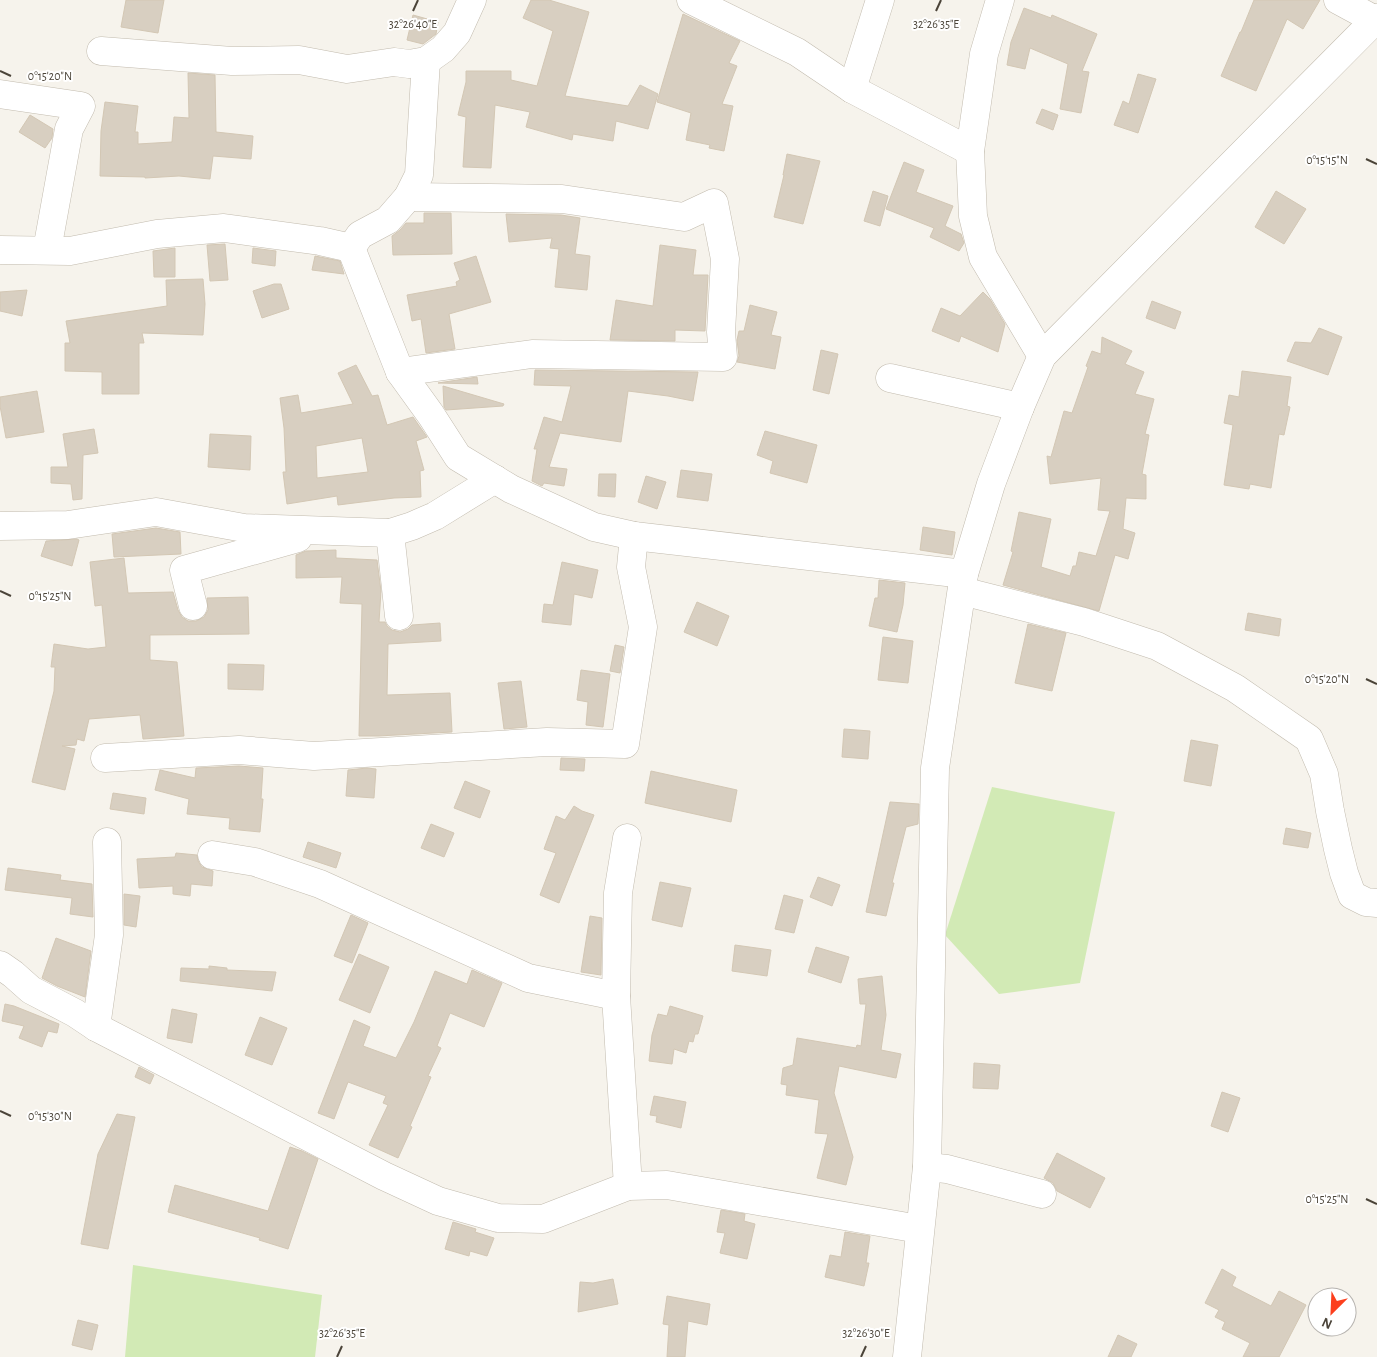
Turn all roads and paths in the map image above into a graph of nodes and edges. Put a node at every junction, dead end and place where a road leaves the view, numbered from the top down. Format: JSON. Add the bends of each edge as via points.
{"nodes":[{"id":1,"x":472,"y":0,"type":"edge"},
{"id":2,"x":691,"y":0,"type":"edge"},
{"id":3,"x":880,"y":0,"type":"edge"},
{"id":4,"x":1000,"y":0,"type":"edge"},
{"id":5,"x":1338,"y":0,"type":"edge"},
{"id":6,"x":1376,"y":19,"type":"edge"},
{"id":7,"x":101,"y":51,"type":"dead end"},
{"id":8,"x":426,"y":61,"type":"junction"},
{"id":9,"x":852,"y":89,"type":"junction"},
{"id":10,"x":0,"y":94,"type":"edge"},
{"id":11,"x":970,"y":151,"type":"junction"},
{"id":12,"x":408,"y":197,"type":"junction"},
{"id":13,"x":351,"y":248,"type":"junction"},
{"id":14,"x":0,"y":250,"type":"edge"},
{"id":15,"x":47,"y":250,"type":"junction"},
{"id":16,"x":1042,"y":356,"type":"junction"},
{"id":17,"x":400,"y":372,"type":"junction"},
{"id":18,"x":890,"y":378,"type":"dead end"},
{"id":19,"x":1020,"y":407,"type":"junction"},
{"id":20,"x":495,"y":479,"type":"junction"},
{"id":21,"x":0,"y":526,"type":"edge"},
{"id":22,"x":323,"y":531,"type":"junction"},
{"id":23,"x":390,"y":533,"type":"junction"},
{"id":24,"x":634,"y":536,"type":"junction"},
{"id":25,"x":963,"y":583,"type":"junction"},
{"id":26,"x":193,"y":606,"type":"dead end"},
{"id":27,"x":399,"y":616,"type":"dead end"},
{"id":28,"x":105,"y":758,"type":"dead end"},
{"id":29,"x":626,"y":838,"type":"dead end"},
{"id":30,"x":108,"y":842,"type":"dead end"},
{"id":31,"x":212,"y":854,"type":"dead end"},
{"id":32,"x":1377,"y":903,"type":"edge"},
{"id":33,"x":0,"y":965,"type":"edge"},
{"id":34,"x":616,"y":996,"type":"junction"},
{"id":35,"x":96,"y":1027,"type":"junction"},
{"id":36,"x":927,"y":1167,"type":"junction"},
{"id":37,"x":628,"y":1186,"type":"junction"},
{"id":38,"x":1042,"y":1194,"type":"dead end"},
{"id":39,"x":919,"y":1229,"type":"junction"},
{"id":40,"x":907,"y":1357,"type":"edge"}],
"edges":[{"from":1,"to":8,"type":"street","via":[[457,33]]},
{"from":2,"to":9,"type":"street","via":[[797,52]]},
{"from":3,"to":9,"type":"street"},
{"from":4,"to":11,"type":"street","via":[[984,54]]},
{"from":5,"to":6,"type":"street"},
{"from":6,"to":16,"type":"street"},
{"from":7,"to":8,"type":"street","via":[[232,61],[299,60],[347,69]]},
{"from":8,"to":12,"type":"street","via":[[419,175]]},
{"from":9,"to":11,"type":"street"},
{"from":10,"to":15,"type":"street","via":[[81,106],[69,129]]},
{"from":11,"to":16,"type":"street","via":[[973,216],[983,257]]},
{"from":12,"to":13,"type":"street","via":[[388,220],[360,234]]},
{"from":12,"to":17,"type":"street","via":[[562,199],[684,217],[714,203],[725,259],[721,332],[723,358],[532,354]]},
{"from":13,"to":15,"type":"street","via":[[224,228],[157,234],[70,251]]},
{"from":13,"to":17,"type":"street"},
{"from":14,"to":15,"type":"street"},
{"from":16,"to":19,"type":"street"},
{"from":17,"to":20,"type":"street","via":[[458,457]]},
{"from":18,"to":19,"type":"street"},
{"from":19,"to":25,"type":"street","via":[[991,484]]},
{"from":20,"to":23,"type":"street","via":[[435,516]]},
{"from":20,"to":24,"type":"street","via":[[594,527]]},
{"from":21,"to":22,"type":"street","via":[[68,525],[156,512],[244,528]]},
{"from":22,"to":23,"type":"street"},
{"from":22,"to":26,"type":"street","via":[[184,570]]},
{"from":23,"to":27,"type":"street"},
{"from":24,"to":25,"type":"street"},
{"from":24,"to":28,"type":"street","via":[[631,567],[643,627],[625,744],[548,742],[314,756],[240,750]]},
{"from":25,"to":32,"type":"street","via":[[1157,646],[1235,688],[1309,739],[1324,774],[1338,849],[1352,895]]},
{"from":25,"to":36,"type":"street","via":[[935,768]]},
{"from":29,"to":34,"type":"street","via":[[618,893]]},
{"from":30,"to":35,"type":"street","via":[[109,935]]},
{"from":31,"to":34,"type":"street","via":[[255,862],[320,884],[528,978]]},
{"from":33,"to":35,"type":"street","via":[[31,990]]},
{"from":34,"to":37,"type":"street"},
{"from":35,"to":37,"type":"street","via":[[438,1201],[498,1218],[543,1219]]},
{"from":36,"to":38,"type":"street","via":[[947,1169]]},
{"from":36,"to":39,"type":"street"},
{"from":37,"to":39,"type":"street","via":[[667,1185]]},
{"from":39,"to":40,"type":"street"}]}
